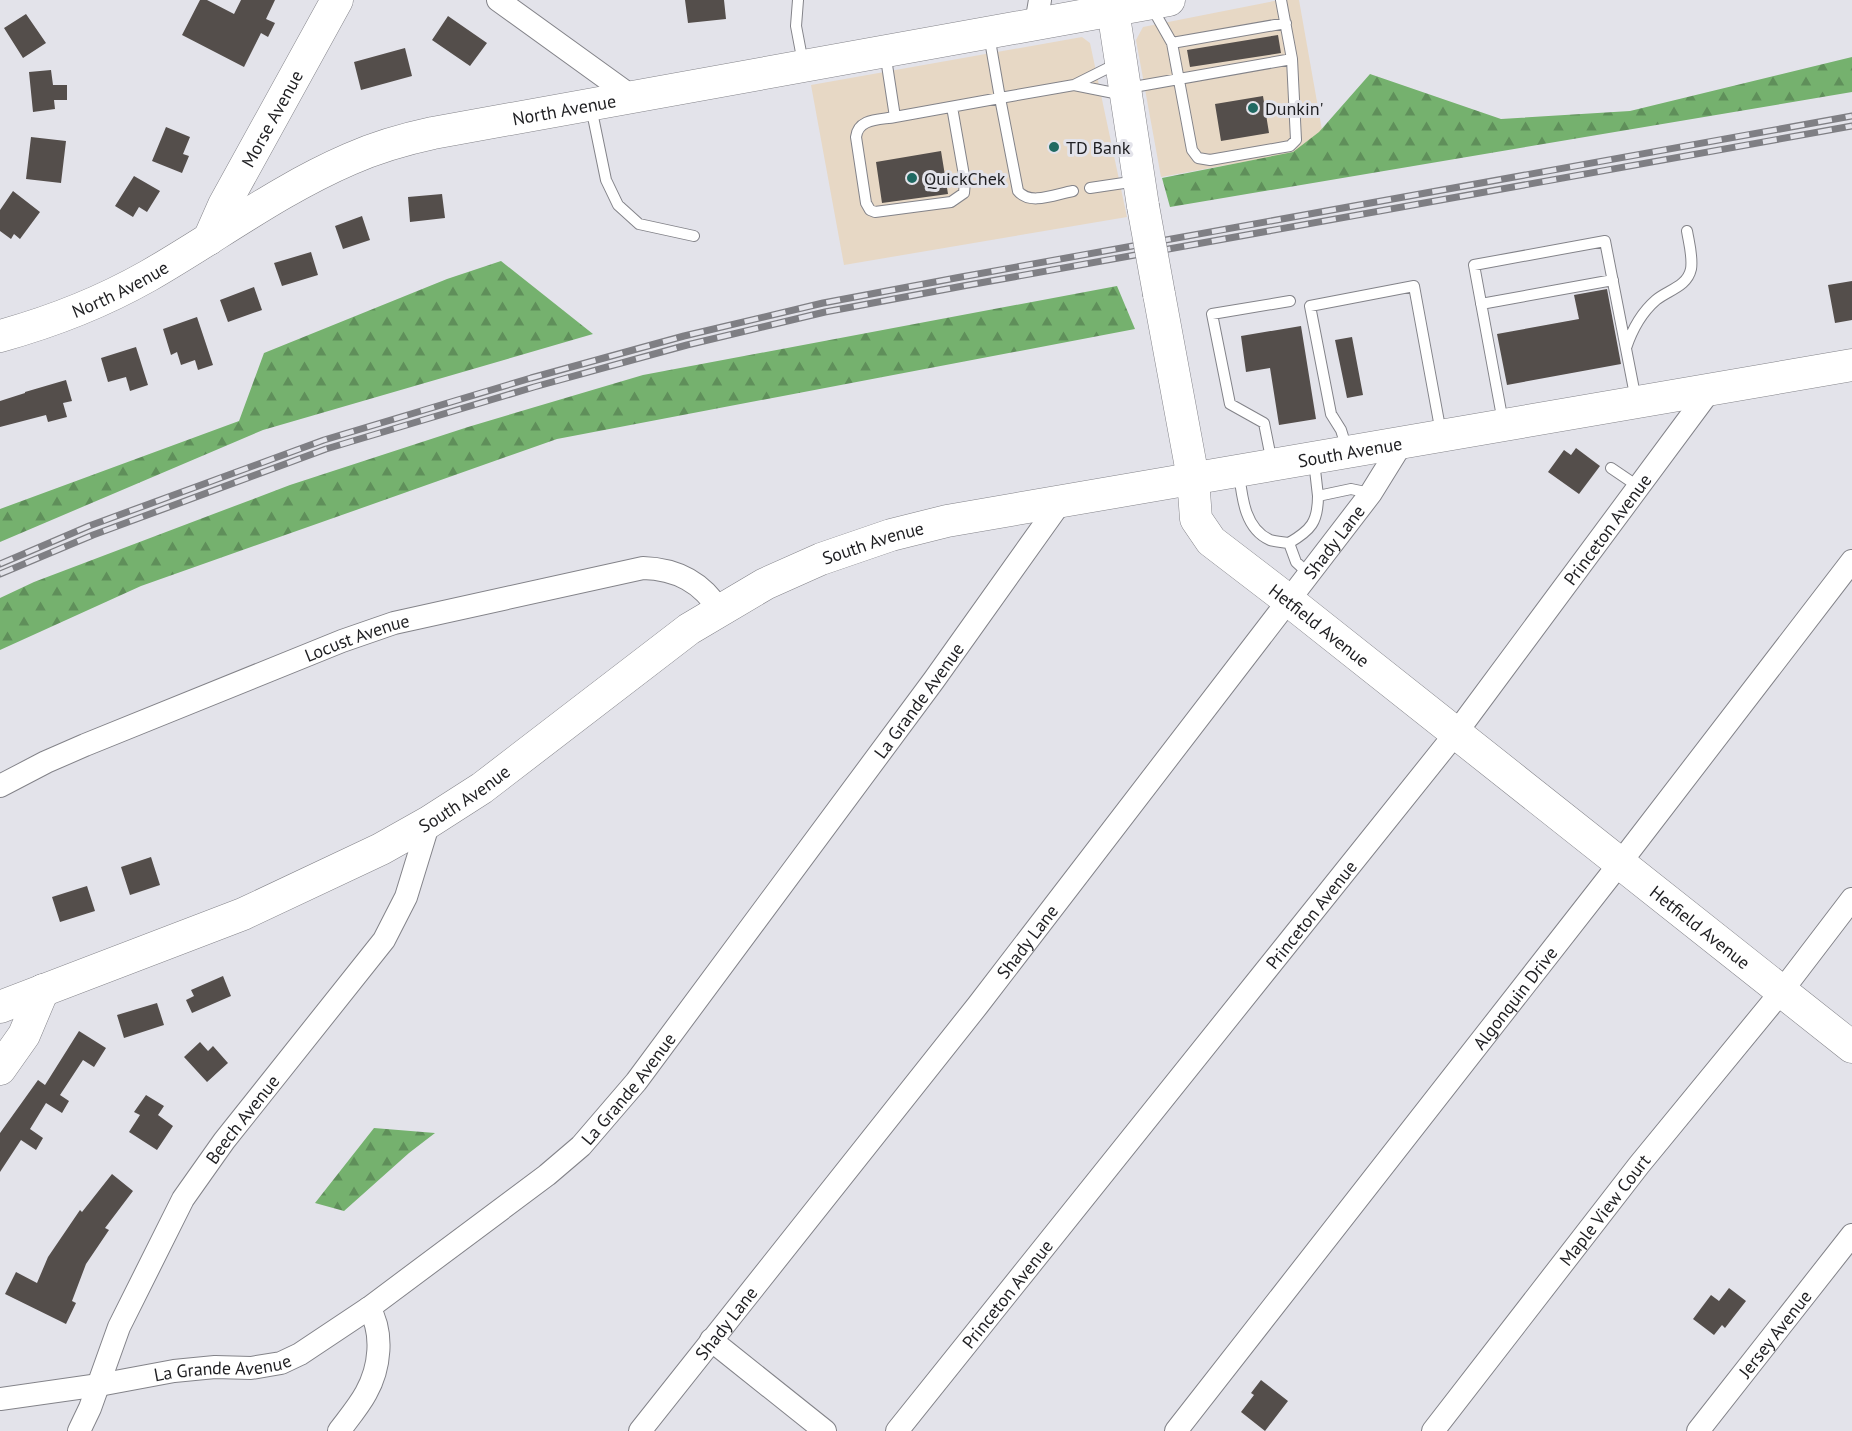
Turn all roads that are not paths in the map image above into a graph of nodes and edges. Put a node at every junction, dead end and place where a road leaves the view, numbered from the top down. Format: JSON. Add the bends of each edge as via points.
{"nodes":[{"id":1,"x":337,"y":0,"type":"edge"},
{"id":2,"x":498,"y":0,"type":"edge"},
{"id":3,"x":798,"y":0,"type":"edge"},
{"id":4,"x":1281,"y":0,"type":"edge"},
{"id":5,"x":1159,"y":2,"type":"edge"},
{"id":6,"x":1112,"y":5,"type":"edge"},
{"id":7,"x":1038,"y":12,"type":"edge"},
{"id":8,"x":1286,"y":22,"type":"junction"},
{"id":9,"x":989,"y":33,"type":"junction"},
{"id":10,"x":1172,"y":43,"type":"junction"},
{"id":11,"x":885,"y":52,"type":"junction"},
{"id":12,"x":1292,"y":59,"type":"junction"},
{"id":13,"x":804,"y":67,"type":"junction"},
{"id":14,"x":1178,"y":79,"type":"junction"},
{"id":15,"x":1124,"y":82,"type":"junction"},
{"id":16,"x":1074,"y":85,"type":"junction"},
{"id":17,"x":631,"y":96,"type":"junction"},
{"id":18,"x":1000,"y":98,"type":"junction"},
{"id":19,"x":590,"y":104,"type":"junction"},
{"id":20,"x":952,"y":107,"type":"junction"},
{"id":21,"x":895,"y":117,"type":"junction"},
{"id":22,"x":254,"y":151,"type":"junction"},
{"id":23,"x":296,"y":185,"type":"junction"},
{"id":24,"x":1090,"y":188,"type":"dead end"},
{"id":25,"x":1072,"y":191,"type":"dead end"},
{"id":26,"x":1141,"y":193,"type":"junction"},
{"id":27,"x":1687,"y":231,"type":"dead end"},
{"id":28,"x":694,"y":236,"type":"dead end"},
{"id":29,"x":209,"y":238,"type":"junction"},
{"id":30,"x":1613,"y":280,"type":"junction"},
{"id":31,"x":1290,"y":300,"type":"dead end"},
{"id":32,"x":1481,"y":304,"type":"junction"},
{"id":33,"x":0,"y":336,"type":"edge"},
{"id":34,"x":1626,"y":348,"type":"junction"},
{"id":35,"x":1852,"y":365,"type":"edge"},
{"id":36,"x":1712,"y":389,"type":"junction"},
{"id":37,"x":1636,"y":403,"type":"junction"},
{"id":38,"x":1504,"y":425,"type":"junction"},
{"id":39,"x":1442,"y":437,"type":"junction"},
{"id":40,"x":1402,"y":443,"type":"junction"},
{"id":41,"x":1348,"y":453,"type":"junction"},
{"id":42,"x":1313,"y":458,"type":"junction"},
{"id":43,"x":1272,"y":466,"type":"junction"},
{"id":44,"x":1611,"y":468,"type":"dead end"},
{"id":45,"x":1239,"y":471,"type":"junction"},
{"id":46,"x":1193,"y":478,"type":"junction"},
{"id":47,"x":1639,"y":487,"type":"junction"},
{"id":48,"x":1371,"y":493,"type":"junction"},
{"id":49,"x":1318,"y":496,"type":"junction"},
{"id":50,"x":1060,"y":503,"type":"junction"},
{"id":51,"x":1289,"y":543,"type":"junction"},
{"id":52,"x":1852,"y":561,"type":"edge"},
{"id":53,"x":1308,"y":573,"type":"junction"},
{"id":54,"x":1288,"y":600,"type":"junction"},
{"id":55,"x":720,"y":610,"type":"junction"},
{"id":56,"x":1456,"y":733,"type":"junction"},
{"id":57,"x":0,"y":786,"type":"edge"},
{"id":58,"x":429,"y":822,"type":"junction"},
{"id":59,"x":1620,"y":863,"type":"junction"},
{"id":60,"x":1852,"y":899,"type":"edge"},
{"id":61,"x":43,"y":990,"type":"junction"},
{"id":62,"x":1781,"y":992,"type":"junction"},
{"id":63,"x":0,"y":997,"type":"edge"},
{"id":64,"x":0,"y":1007,"type":"edge"},
{"id":65,"x":1852,"y":1047,"type":"edge"},
{"id":66,"x":0,"y":1069,"type":"edge"},
{"id":67,"x":1852,"y":1236,"type":"edge"},
{"id":68,"x":369,"y":1308,"type":"junction"},
{"id":69,"x":711,"y":1340,"type":"junction"},
{"id":70,"x":99,"y":1385,"type":"junction"},
{"id":71,"x":0,"y":1399,"type":"edge"},
{"id":72,"x":79,"y":1431,"type":"edge"},
{"id":73,"x":339,"y":1431,"type":"edge"},
{"id":74,"x":640,"y":1431,"type":"edge"},
{"id":75,"x":825,"y":1431,"type":"edge"},
{"id":76,"x":897,"y":1431,"type":"edge"},
{"id":77,"x":1176,"y":1431,"type":"edge"},
{"id":78,"x":1434,"y":1431,"type":"edge"},
{"id":79,"x":1698,"y":1431,"type":"edge"}],
"edges":[{"from":1,"to":22,"type":"main road","name":"Morse Avenue"},
{"from":2,"to":17,"type":"street"},
{"from":3,"to":13,"type":"lane","via":[[796,26]]},
{"from":4,"to":8,"type":"lane"},
{"from":5,"to":6,"type":"main road","name":"North Avenue"},
{"from":5,"to":10,"type":"lane"},
{"from":6,"to":7,"type":"main road","name":"North Avenue"},
{"from":6,"to":15,"type":"main road","name":"Hetfield Avenue"},
{"from":7,"to":9,"type":"main road","name":"North Avenue"},
{"from":8,"to":10,"type":"lane"},
{"from":8,"to":12,"type":"lane"},
{"from":9,"to":11,"type":"main road","name":"North Avenue"},
{"from":9,"to":18,"type":"lane"},
{"from":10,"to":14,"type":"lane"},
{"from":11,"to":13,"type":"main road","name":"North Avenue"},
{"from":11,"to":21,"type":"lane"},
{"from":12,"to":14,"type":"lane"},
{"from":12,"to":14,"type":"lane","via":[[1296,140],[1290,146],[1210,160],[1198,158],[1192,150]]},
{"from":13,"to":17,"type":"main road","name":"North Avenue"},
{"from":14,"to":15,"type":"lane"},
{"from":15,"to":16,"type":"lane"},
{"from":15,"to":16,"type":"lane"},
{"from":15,"to":26,"type":"main road","name":"Hetfield Avenue"},
{"from":16,"to":18,"type":"lane"},
{"from":17,"to":19,"type":"main road","name":"North Avenue"},
{"from":18,"to":20,"type":"lane"},
{"from":18,"to":25,"type":"lane","via":[[1018,191],[1031,199]]},
{"from":19,"to":23,"type":"main road","name":"North Avenue","via":[[394,142]]},
{"from":19,"to":28,"type":"lane","via":[[606,180],[618,205],[639,224]]},
{"from":20,"to":21,"type":"lane"},
{"from":20,"to":21,"type":"lane","via":[[964,193],[951,202],[875,212],[866,203],[857,130],[866,122]]},
{"from":22,"to":23,"type":"main road","via":[[264,172]]},
{"from":22,"to":29,"type":"main road","name":"Morse Avenue"},
{"from":23,"to":29,"type":"main road","name":"North Avenue"},
{"from":24,"to":26,"type":"lane"},
{"from":26,"to":46,"type":"main road","name":"Hetfield Avenue","bridge":true},
{"from":27,"to":34,"type":"lane","via":[[1691,256],[1687,276],[1682,284],[1656,300],[1633,327]]},
{"from":29,"to":33,"type":"main road","name":"North Avenue","via":[[108,296]]},
{"from":30,"to":32,"type":"lane"},
{"from":30,"to":32,"type":"lane","via":[[1605,241],[1474,265]]},
{"from":30,"to":34,"type":"lane"},
{"from":31,"to":43,"type":"lane","via":[[1212,314],[1230,404],[1264,423]]},
{"from":32,"to":38,"type":"lane"},
{"from":34,"to":37,"type":"lane"},
{"from":35,"to":36,"type":"main road","name":"South Avenue"},
{"from":36,"to":37,"type":"main road","name":"South Avenue"},
{"from":36,"to":47,"type":"street","name":"Princeton Avenue"},
{"from":37,"to":38,"type":"main road","name":"South Avenue"},
{"from":38,"to":39,"type":"main road","name":"South Avenue"},
{"from":39,"to":40,"type":"main road","name":"South Avenue"},
{"from":39,"to":41,"type":"lane","via":[[1414,286],[1310,306],[1331,414]]},
{"from":40,"to":41,"type":"main road","name":"South Avenue"},
{"from":40,"to":48,"type":"street","name":"Shady Lane"},
{"from":41,"to":42,"type":"main road","name":"South Avenue"},
{"from":42,"to":43,"type":"main road","name":"South Avenue"},
{"from":42,"to":49,"type":"lane"},
{"from":43,"to":45,"type":"main road","name":"South Avenue"},
{"from":44,"to":47,"type":"lane"},
{"from":45,"to":46,"type":"main road","name":"South Avenue"},
{"from":45,"to":51,"type":"lane","via":[[1243,502],[1253,527],[1271,540]]},
{"from":46,"to":50,"type":"main road","name":"South Avenue"},
{"from":46,"to":54,"type":"main road","name":"Hetfield Avenue","via":[[1196,519],[1211,541]]},
{"from":47,"to":56,"type":"street","name":"Princeton Avenue"},
{"from":48,"to":49,"type":"lane","via":[[1351,489]]},
{"from":48,"to":53,"type":"street","name":"Shady Lane"},
{"from":49,"to":51,"type":"lane","via":[[1315,522]]},
{"from":50,"to":55,"type":"main road","name":"South Avenue","via":[[947,521],[891,535],[821,559]]},
{"from":50,"to":68,"type":"street","name":"La Grande Avenue","via":[[934,680],[610,1115],[547,1175]]},
{"from":51,"to":53,"type":"lane","via":[[1296,562]]},
{"from":52,"to":59,"type":"street","name":"Algonquin Drive"},
{"from":53,"to":54,"type":"street","name":"Shady Lane"},
{"from":54,"to":56,"type":"main road","name":"Hetfield Avenue"},
{"from":54,"to":69,"type":"street","name":"Shady Lane","via":[[985,995]]},
{"from":55,"to":57,"type":"street","name":"Locust Avenue","via":[[704,589],[690,579],[660,568],[643,568],[394,623],[85,745]]},
{"from":55,"to":58,"type":"main road","name":"South Avenue","via":[[689,629],[482,788]]},
{"from":56,"to":59,"type":"main road","name":"Hetfield Avenue"},
{"from":56,"to":76,"type":"street","name":"Princeton Avenue"},
{"from":58,"to":61,"type":"main road","name":"South Avenue","via":[[243,914]]},
{"from":58,"to":70,"type":"street","name":"Beech Avenue","via":[[406,897],[384,940],[224,1141],[183,1200],[119,1327]]},
{"from":59,"to":62,"type":"main road","name":"Hetfield Avenue"},
{"from":59,"to":77,"type":"street","name":"Algonquin Drive"},
{"from":60,"to":62,"type":"street","name":"Maple View Court"},
{"from":61,"to":63,"type":"street"},
{"from":61,"to":64,"type":"main road","name":"South Avenue"},
{"from":61,"to":66,"type":"main road","via":[[24,1035]]},
{"from":62,"to":65,"type":"main road","name":"Hetfield Avenue"},
{"from":62,"to":78,"type":"street","name":"Maple View Court","via":[[1639,1165]]},
{"from":67,"to":79,"type":"street","name":"Jersey Avenue"},
{"from":68,"to":70,"type":"street","name":"La Grande Avenue","via":[[281,1363],[174,1371]]},
{"from":68,"to":73,"type":"street","via":[[379,1347],[374,1376]]},
{"from":69,"to":74,"type":"street","name":"Shady Lane"},
{"from":69,"to":75,"type":"street"},
{"from":70,"to":71,"type":"street","name":"La Grande Avenue"},
{"from":70,"to":72,"type":"street","name":"Beech Avenue"}]}
